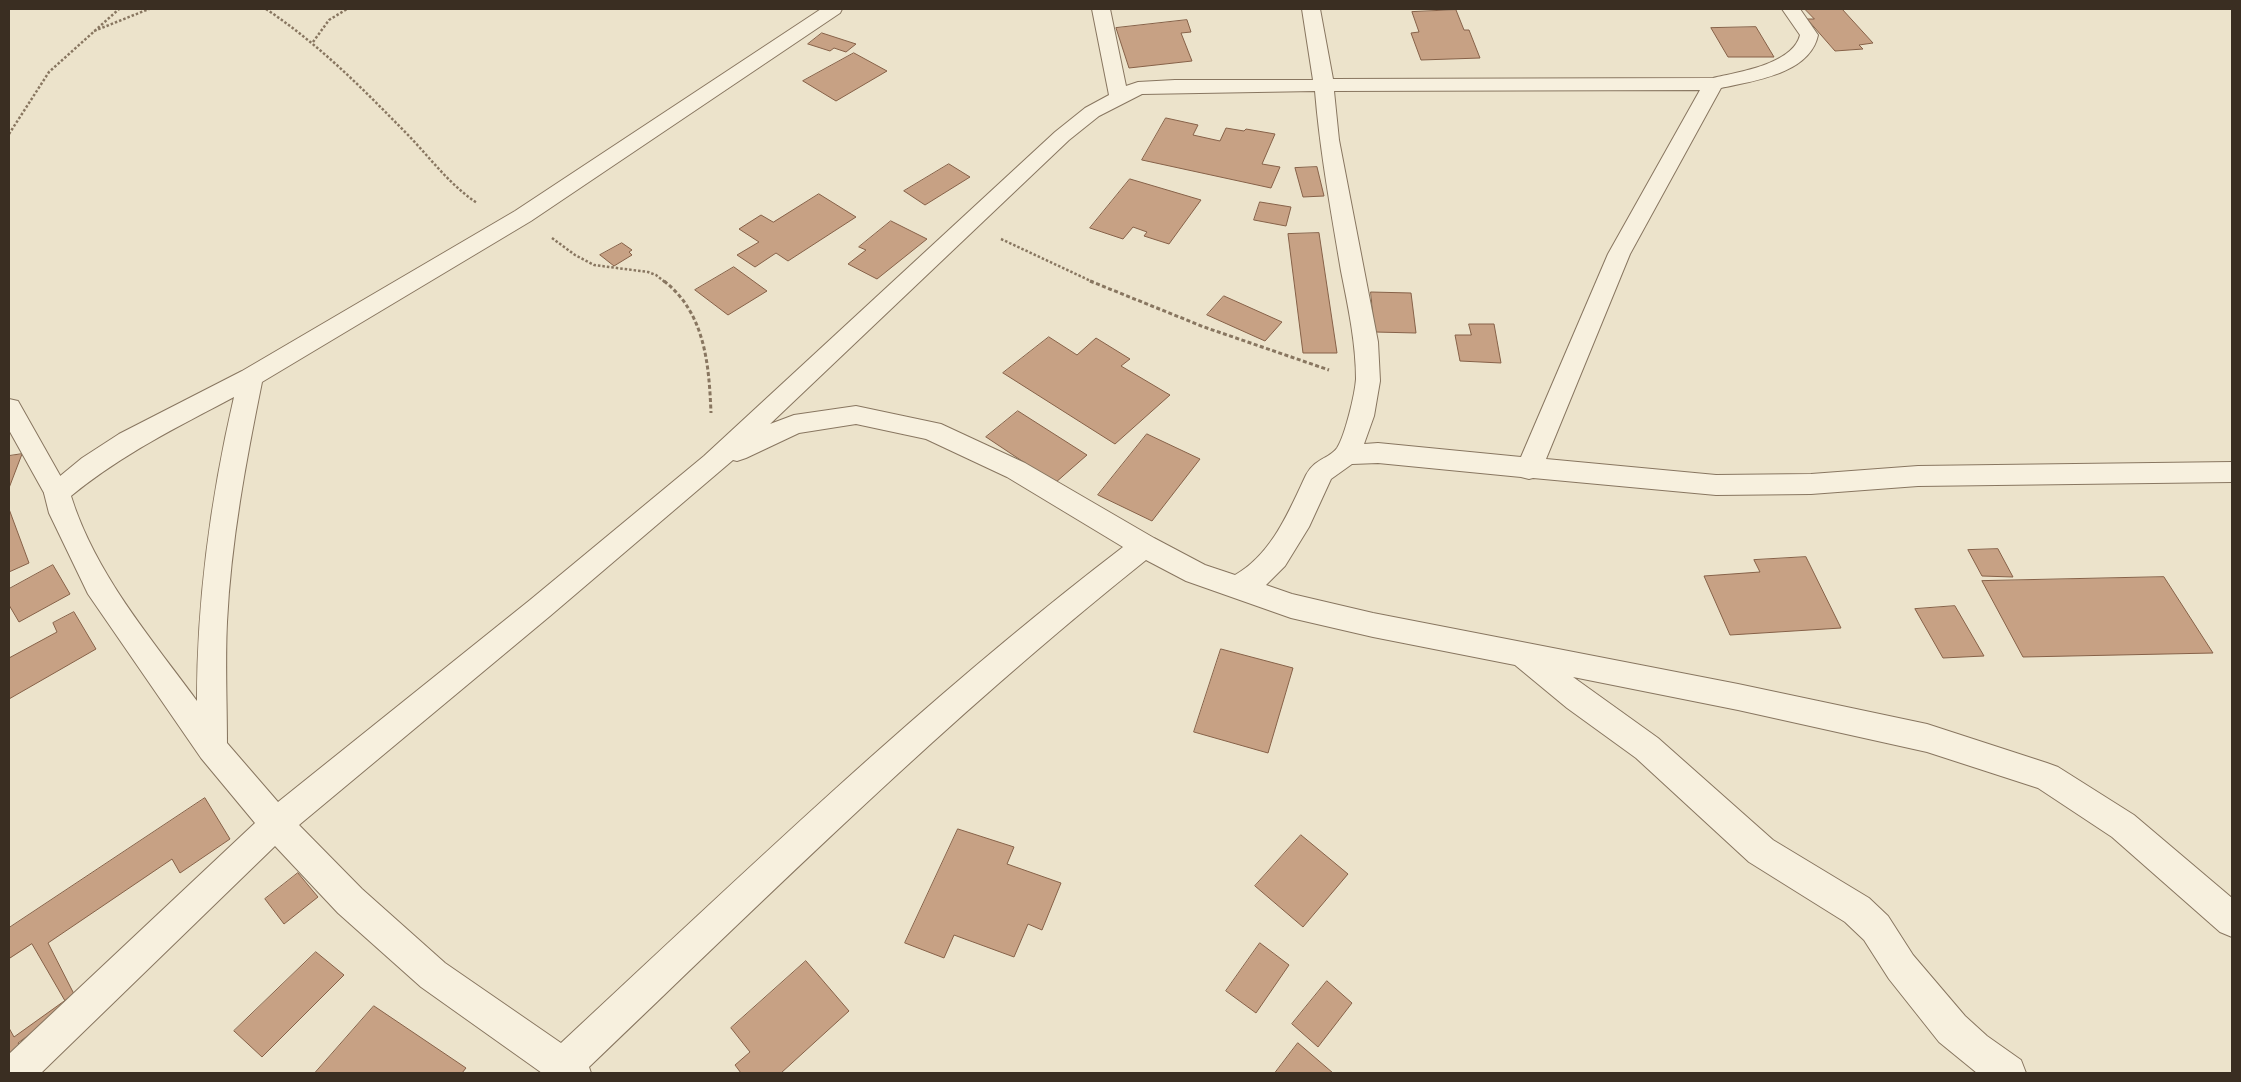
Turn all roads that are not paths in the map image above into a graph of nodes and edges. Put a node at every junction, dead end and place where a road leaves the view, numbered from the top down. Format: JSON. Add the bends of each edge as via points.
{"nodes":[{"id":1,"x":833,"y":9,"type":"edge"},
{"id":2,"x":1101,"y":9,"type":"edge"},
{"id":3,"x":1311,"y":9,"type":"edge"},
{"id":4,"x":1791,"y":9,"type":"edge"},
{"id":5,"x":1713,"y":84,"type":"junction"},
{"id":6,"x":1324,"y":86,"type":"junction"},
{"id":7,"x":1119,"y":98,"type":"junction"},
{"id":8,"x":251,"y":377,"type":"junction"},
{"id":9,"x":9,"y":408,"type":"edge"},
{"id":10,"x":1347,"y":455,"type":"junction"},
{"id":11,"x":713,"y":463,"type":"junction"},
{"id":12,"x":1529,"y":469,"type":"junction"},
{"id":13,"x":2232,"y":472,"type":"edge"},
{"id":14,"x":57,"y":493,"type":"junction"},
{"id":15,"x":1144,"y":546,"type":"junction"},
{"id":16,"x":1238,"y":587,"type":"junction"},
{"id":17,"x":1520,"y":652,"type":"junction"},
{"id":18,"x":212,"y":748,"type":"junction"},
{"id":19,"x":276,"y":824,"type":"junction"},
{"id":20,"x":2232,"y":920,"type":"edge"},
{"id":21,"x":567,"y":1070,"type":"edge"},
{"id":22,"x":15,"y":1073,"type":"edge"},
{"id":23,"x":2008,"y":1073,"type":"edge"}],
"edges":[{"from":1,"to":8,"type":"street","via":[[523,216]]},
{"from":2,"to":7,"type":"street"},
{"from":3,"to":6,"type":"street"},
{"from":4,"to":5,"type":"street","via":[[1809,35],[1806,48],[1794,58],[1762,72]]},
{"from":5,"to":6,"type":"street"},
{"from":5,"to":12,"type":"street","via":[[1619,254]]},
{"from":6,"to":7,"type":"street","via":[[1138,88]]},
{"from":6,"to":10,"type":"street","via":[[1329,140],[1366,342],[1368,381],[1362,416]]},
{"from":7,"to":11,"type":"street","via":[[1092,112],[1062,136]]},
{"from":8,"to":14,"type":"street","via":[[128,441]]},
{"from":8,"to":18,"type":"street","via":[[236,446],[213,622]]},
{"from":9,"to":14,"type":"street"},
{"from":10,"to":12,"type":"street","via":[[1378,453]]},
{"from":10,"to":16,"type":"street","via":[[1321,472],[1299,520],[1275,558]]},
{"from":11,"to":15,"type":"street","via":[[794,424],[856,415],[932,431],[1016,470]]},
{"from":11,"to":19,"type":"street"},
{"from":12,"to":13,"type":"street","via":[[1716,485],[1811,484],[1918,476]]},
{"from":14,"to":18,"type":"street","via":[[98,586]]},
{"from":15,"to":16,"type":"street","via":[[1196,573]]},
{"from":15,"to":21,"type":"street","via":[[1055,615],[945,711],[797,846]]},
{"from":16,"to":17,"type":"street","via":[[1291,606],[1373,625]]},
{"from":17,"to":20,"type":"street","via":[[1927,738],[2046,777],[2123,826]]},
{"from":17,"to":23,"type":"street","via":[[1578,699],[1647,748],[1761,851],[1857,910],[1876,928],[1901,968],[1952,1029]]},
{"from":18,"to":19,"type":"street"},
{"from":19,"to":21,"type":"street","via":[[350,901],[433,975]]},
{"from":19,"to":22,"type":"street"}]}
